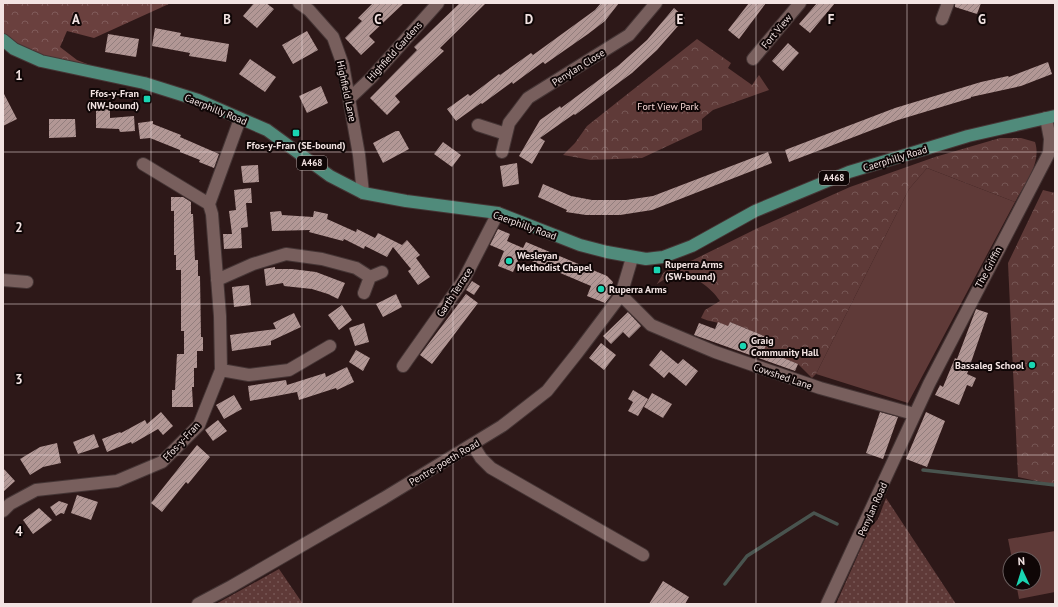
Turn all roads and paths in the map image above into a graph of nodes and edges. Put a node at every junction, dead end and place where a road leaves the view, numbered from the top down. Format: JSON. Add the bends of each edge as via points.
{"nodes":[{"id":1,"x":299,"y":3,"type":"edge"},
{"id":2,"x":438,"y":3,"type":"edge"},
{"id":3,"x":656,"y":3,"type":"edge"},
{"id":4,"x":800,"y":3,"type":"edge"},
{"id":5,"x":948,"y":3,"type":"edge"},
{"id":6,"x":942,"y":19,"type":"dead end"},
{"id":7,"x":3,"y":40,"type":"edge"},
{"id":8,"x":753,"y":59,"type":"dead end"},
{"id":9,"x":350,"y":98,"type":"junction"},
{"id":10,"x":1050,"y":117,"type":"edge"},
{"id":11,"x":240,"y":119,"type":"junction"},
{"id":12,"x":478,"y":125,"type":"dead end"},
{"id":13,"x":506,"y":134,"type":"junction"},
{"id":14,"x":502,"y":152,"type":"dead end"},
{"id":15,"x":143,"y":164,"type":"dead end"},
{"id":16,"x":363,"y":193,"type":"junction"},
{"id":17,"x":209,"y":204,"type":"junction"},
{"id":18,"x":498,"y":213,"type":"junction"},
{"id":19,"x":632,"y":258,"type":"junction"},
{"id":20,"x":382,"y":272,"type":"dead end"},
{"id":21,"x":370,"y":278,"type":"junction"},
{"id":22,"x":3,"y":280,"type":"edge"},
{"id":23,"x":217,"y":280,"type":"junction"},
{"id":24,"x":26,"y":282,"type":"dead end"},
{"id":25,"x":364,"y":293,"type":"dead end"},
{"id":26,"x":621,"y":295,"type":"junction"},
{"id":27,"x":330,"y":346,"type":"dead end"},
{"id":28,"x":403,"y":366,"type":"dead end"},
{"id":29,"x":221,"y":370,"type":"junction"},
{"id":30,"x":914,"y":414,"type":"junction"},
{"id":31,"x":473,"y":446,"type":"junction"},
{"id":32,"x":3,"y":511,"type":"edge"},
{"id":33,"x":643,"y":556,"type":"dead end"},
{"id":34,"x":198,"y":604,"type":"edge"},
{"id":35,"x":827,"y":604,"type":"edge"}],
"edges":[{"from":1,"to":9,"type":"street","name":"Highfield Lane","via":[[309,10],[333,37]]},
{"from":2,"to":9,"type":"street","name":"Highfield Gardens"},
{"from":3,"to":13,"type":"street","name":"Penylan Close","via":[[629,34],[528,98],[510,123]]},
{"from":4,"to":8,"type":"street","name":"Fort View"},
{"from":5,"to":6,"type":"street"},
{"from":7,"to":11,"type":"main road","name":"Caerphilly Road","number":"A468","via":[[14,49],[42,61],[144,83],[198,100]]},
{"from":9,"to":16,"type":"street","name":"Highfield Lane"},
{"from":10,"to":19,"type":"main road","name":"Caerphilly Road","number":"A468","via":[[968,136],[849,172],[755,210],[692,246],[646,259]]},
{"from":10,"to":30,"type":"street","name":"The Griffin","via":[[1049,153]]},
{"from":11,"to":16,"type":"main road","name":"Caerphilly Road","number":"A468","via":[[267,130],[330,176]]},
{"from":11,"to":17,"type":"street"},
{"from":12,"to":13,"type":"street"},
{"from":13,"to":14,"type":"street","name":"Penylan Close"},
{"from":15,"to":17,"type":"street"},
{"from":16,"to":18,"type":"main road","name":"Caerphilly Road","number":"A468"},
{"from":17,"to":23,"type":"street","name":"Ffos-y-Fran"},
{"from":18,"to":19,"type":"main road","name":"Caerphilly Road","number":"A468","via":[[580,245]]},
{"from":18,"to":28,"type":"street","name":"Garth Terrace","via":[[463,281]]},
{"from":19,"to":26,"type":"street","name":"Pentre-poeth Road"},
{"from":20,"to":21,"type":"street"},
{"from":21,"to":23,"type":"street","via":[[356,268],[322,259],[286,254],[253,264]]},
{"from":21,"to":25,"type":"street"},
{"from":22,"to":24,"type":"street"},
{"from":23,"to":29,"type":"street","name":"Ffos-y-Fran"},
{"from":26,"to":30,"type":"street","name":"Cowshed Lane","via":[[651,325],[715,352],[820,388]]},
{"from":26,"to":31,"type":"street","name":"Pentre-poeth Road","via":[[547,391]]},
{"from":27,"to":29,"type":"street","via":[[289,370],[249,375]]},
{"from":29,"to":32,"type":"street","name":"Ffos-y-Fran","via":[[199,425],[162,462],[117,481],[36,490],[10,504]]},
{"from":30,"to":35,"type":"street","name":"Penylan Road"},
{"from":31,"to":33,"type":"street","via":[[491,468]]},
{"from":31,"to":34,"type":"street","name":"Pentre-poeth Road"}]}
